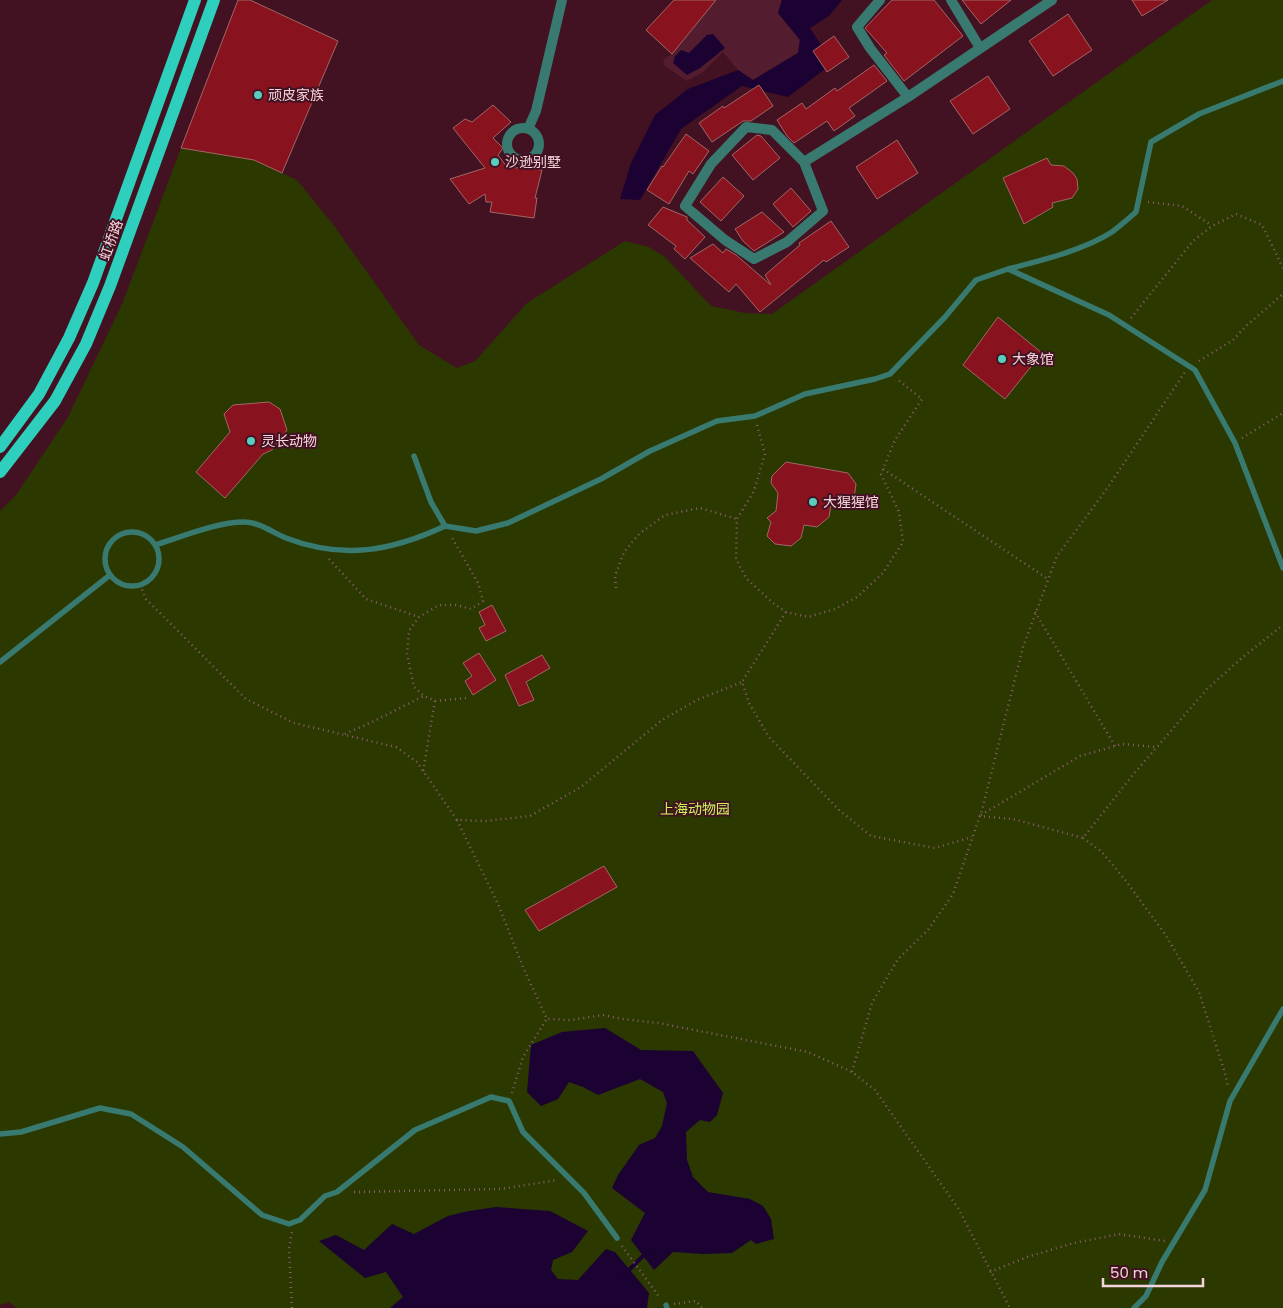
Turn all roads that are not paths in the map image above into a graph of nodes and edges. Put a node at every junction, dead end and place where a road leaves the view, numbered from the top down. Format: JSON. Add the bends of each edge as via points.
{"nodes":[{"id":1,"x":196,"y":0,"type":"edge"},
{"id":2,"x":214,"y":0,"type":"edge"},
{"id":3,"x":562,"y":0,"type":"edge"},
{"id":4,"x":880,"y":0,"type":"edge"},
{"id":5,"x":951,"y":0,"type":"edge"},
{"id":6,"x":1052,"y":0,"type":"edge"},
{"id":7,"x":980,"y":48,"type":"junction"},
{"id":8,"x":1283,"y":81,"type":"edge"},
{"id":9,"x":908,"y":96,"type":"junction"},
{"id":10,"x":528,"y":129,"type":"dead end"},
{"id":11,"x":804,"y":162,"type":"junction"},
{"id":12,"x":1008,"y":269,"type":"junction"},
{"id":13,"x":0,"y":447,"type":"edge"},
{"id":14,"x":414,"y":456,"type":"dead end"},
{"id":15,"x":0,"y":472,"type":"edge"},
{"id":16,"x":446,"y":526,"type":"junction"},
{"id":17,"x":155,"y":545,"type":"junction"},
{"id":18,"x":1283,"y":568,"type":"edge"},
{"id":19,"x":110,"y":575,"type":"junction"},
{"id":20,"x":0,"y":662,"type":"edge"},
{"id":21,"x":1283,"y":1009,"type":"edge"},
{"id":22,"x":0,"y":1134,"type":"edge"},
{"id":23,"x":616,"y":1238,"type":"dead end"},
{"id":24,"x":1134,"y":1308,"type":"edge"}],
"edges":[{"from":1,"to":13,"type":"main road","name":"虹桥路","via":[[93,283],[69,338],[39,394]]},
{"from":2,"to":15,"type":"main road","name":"虹桥路","via":[[86,344],[55,401]]},
{"from":3,"to":10,"type":"street","via":[[536,111]]},
{"from":4,"to":9,"type":"street","via":[[857,27]]},
{"from":5,"to":7,"type":"street"},
{"from":6,"to":7,"type":"street"},
{"from":7,"to":9,"type":"street"},
{"from":8,"to":12,"type":"lane","via":[[1199,114],[1151,142],[1136,212],[1111,232],[1045,260]]},
{"from":9,"to":11,"type":"street"},
{"from":11,"to":11,"type":"street","via":[[772,130],[746,127],[711,164],[685,206],[725,240],[754,259],[787,242],[823,211]]},
{"from":12,"to":16,"type":"lane","via":[[976,280],[890,374],[805,394],[754,416],[717,421],[508,523],[476,531]]},
{"from":12,"to":18,"type":"lane","via":[[1109,315],[1195,370],[1235,443]]},
{"from":14,"to":16,"type":"lane","via":[[431,502]]},
{"from":16,"to":17,"type":"lane","via":[[381,549],[355,551],[321,548],[246,522],[227,523]]},
{"from":17,"to":19,"type":"lane","via":[[159,558],[156,572],[146,582],[126,585]]},
{"from":17,"to":19,"type":"lane","via":[[138,532],[118,536],[112,540],[106,553],[106,567]]},
{"from":19,"to":20,"type":"lane"},
{"from":21,"to":24,"type":"lane","via":[[1230,1101],[1205,1190],[1162,1262],[1146,1296]]},
{"from":22,"to":23,"type":"lane","via":[[22,1132],[100,1108],[131,1114],[183,1147],[262,1215],[289,1224],[300,1220],[325,1196],[337,1192],[415,1130],[491,1097],[509,1101],[523,1132],[584,1193]]}]}
